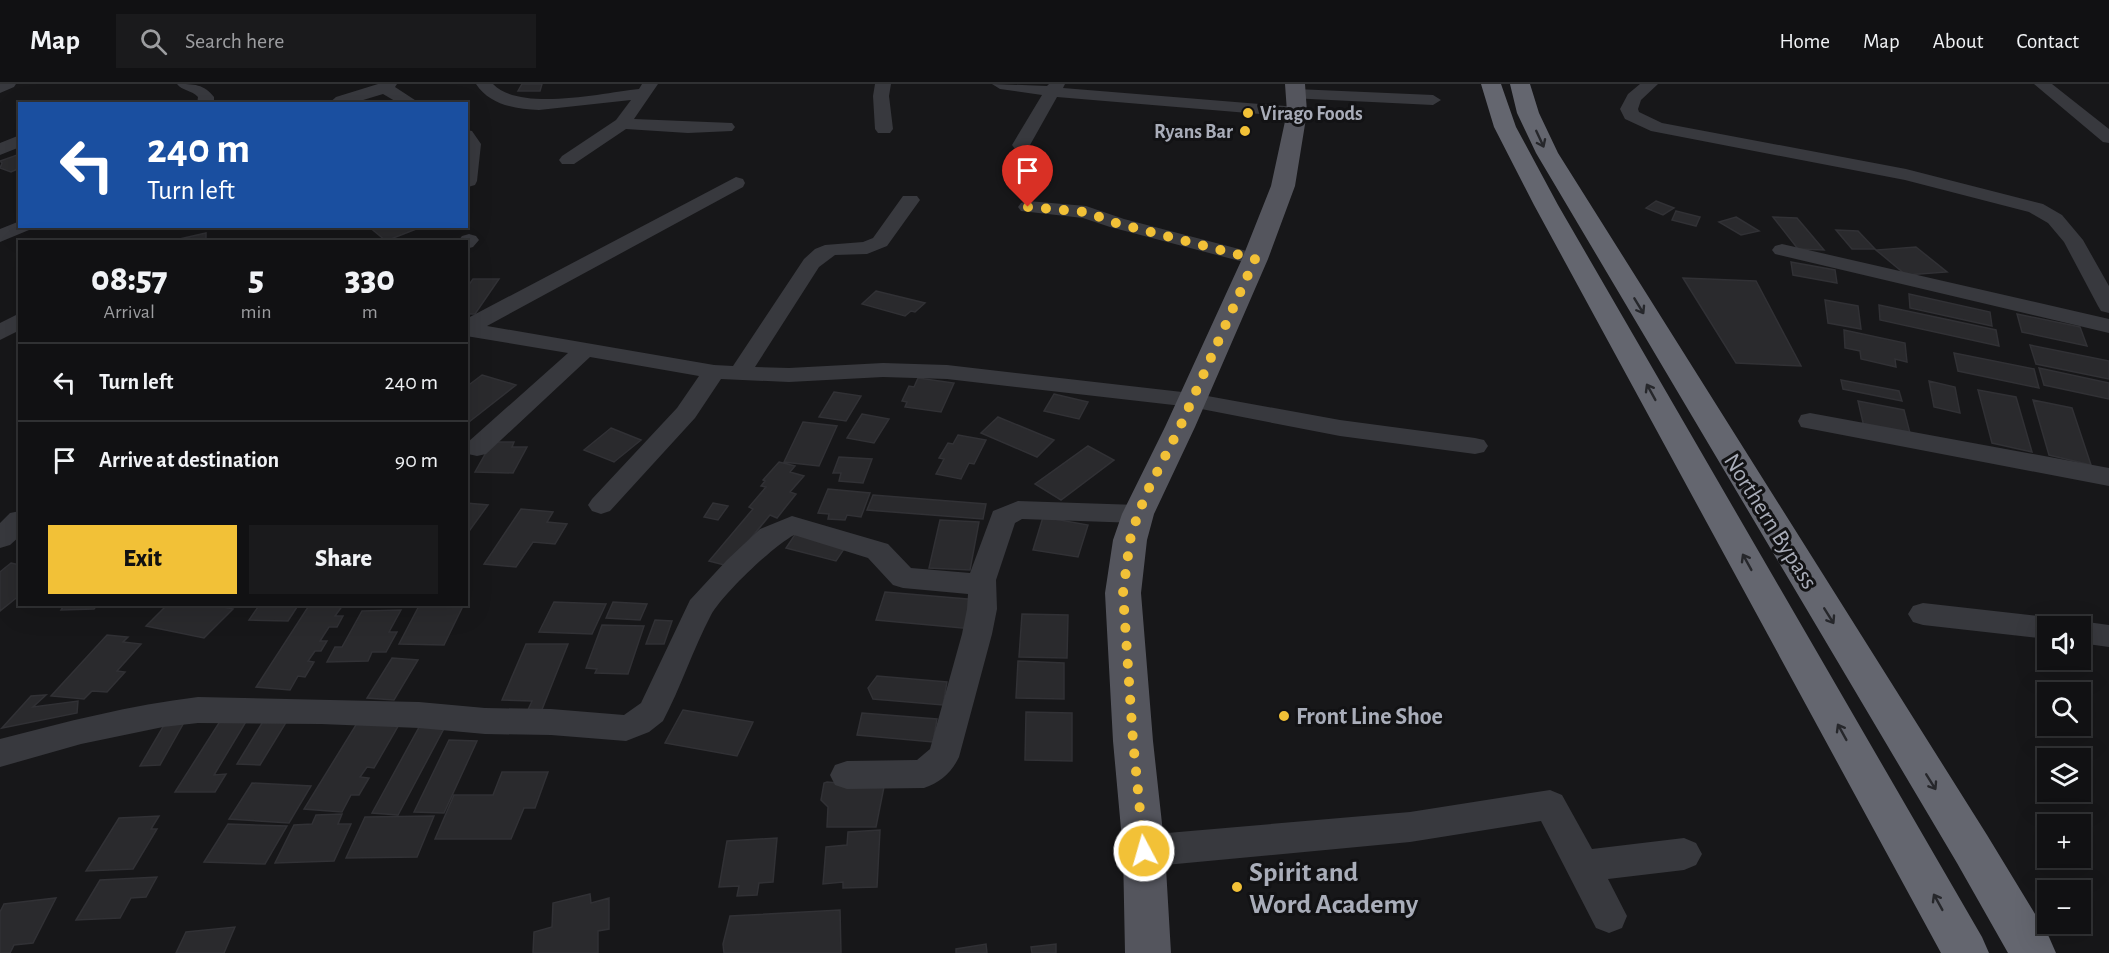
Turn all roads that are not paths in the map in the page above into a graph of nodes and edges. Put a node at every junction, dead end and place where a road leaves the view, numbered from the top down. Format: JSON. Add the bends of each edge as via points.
{"nodes":[{"id":1,"x":8,"y":84,"type":"edge"},
{"id":2,"x":185,"y":84,"type":"edge"},
{"id":3,"x":484,"y":84,"type":"edge"},
{"id":4,"x":883,"y":84,"type":"edge"},
{"id":5,"x":1000,"y":84,"type":"edge"},
{"id":6,"x":1491,"y":84,"type":"edge"},
{"id":7,"x":1520,"y":84,"type":"edge"},
{"id":8,"x":1650,"y":84,"type":"edge"},
{"id":9,"x":2042,"y":84,"type":"edge"},
{"id":10,"x":387,"y":86,"type":"edge"},
{"id":11,"x":0,"y":88,"type":"edge"},
{"id":12,"x":1054,"y":88,"type":"edge"},
{"id":13,"x":648,"y":89,"type":"edge"},
{"id":14,"x":1127,"y":91,"type":"edge"},
{"id":15,"x":1296,"y":96,"type":"edge"},
{"id":16,"x":1433,"y":100,"type":"dead end"},
{"id":17,"x":205,"y":102,"type":"edge"},
{"id":18,"x":340,"y":102,"type":"edge"},
{"id":19,"x":410,"y":102,"type":"edge"},
{"id":20,"x":622,"y":124,"type":"junction"},
{"id":21,"x":726,"y":127,"type":"dead end"},
{"id":22,"x":884,"y":129,"type":"dead end"},
{"id":23,"x":468,"y":138,"type":"edge"},
{"id":24,"x":2109,"y":138,"type":"edge"},
{"id":25,"x":18,"y":141,"type":"edge"},
{"id":26,"x":1021,"y":145,"type":"dead end"},
{"id":27,"x":0,"y":150,"type":"edge"},
{"id":28,"x":568,"y":160,"type":"dead end"},
{"id":29,"x":468,"y":181,"type":"dead end"},
{"id":30,"x":736,"y":183,"type":"dead end"},
{"id":31,"x":910,"y":200,"type":"dead end"},
{"id":32,"x":1028,"y":207,"type":"dead end"},
{"id":33,"x":18,"y":228,"type":"edge"},
{"id":34,"x":0,"y":236,"type":"edge"},
{"id":35,"x":1782,"y":250,"type":"dead end"},
{"id":36,"x":1255,"y":259,"type":"junction"},
{"id":37,"x":2109,"y":306,"type":"edge"},
{"id":38,"x":18,"y":321,"type":"edge"},
{"id":39,"x":2109,"y":326,"type":"edge"},
{"id":40,"x":468,"y":327,"type":"edge"},
{"id":41,"x":468,"y":328,"type":"edge"},
{"id":42,"x":0,"y":333,"type":"edge"},
{"id":43,"x":585,"y":350,"type":"junction"},
{"id":44,"x":714,"y":372,"type":"junction"},
{"id":45,"x":739,"y":374,"type":"junction"},
{"id":46,"x":1191,"y":400,"type":"junction"},
{"id":47,"x":1810,"y":421,"type":"dead end"},
{"id":48,"x":1475,"y":446,"type":"dead end"},
{"id":49,"x":477,"y":448,"type":"dead end"},
{"id":50,"x":2109,"y":477,"type":"edge"},
{"id":51,"x":601,"y":505,"type":"dead end"},
{"id":52,"x":0,"y":508,"type":"edge"},
{"id":53,"x":18,"y":512,"type":"edge"},
{"id":54,"x":1138,"y":514,"type":"junction"},
{"id":55,"x":18,"y":522,"type":"edge"},
{"id":56,"x":0,"y":538,"type":"edge"},
{"id":57,"x":982,"y":580,"type":"junction"},
{"id":58,"x":1923,"y":614,"type":"dead end"},
{"id":59,"x":2037,"y":627,"type":"edge"},
{"id":60,"x":2091,"y":634,"type":"edge"},
{"id":61,"x":2109,"y":636,"type":"edge"},
{"id":62,"x":0,"y":753,"type":"edge"},
{"id":63,"x":847,"y":775,"type":"dead end"},
{"id":64,"x":1144,"y":851,"type":"junction"},
{"id":65,"x":1684,"y":854,"type":"dead end"},
{"id":66,"x":1582,"y":866,"type":"junction"},
{"id":67,"x":1609,"y":916,"type":"dead end"},
{"id":68,"x":1148,"y":953,"type":"edge"},
{"id":69,"x":1966,"y":953,"type":"edge"},
{"id":70,"x":2033,"y":953,"type":"edge"}],
"edges":[{"from":1,"to":11,"type":"street"},
{"from":2,"to":17,"type":"street","via":[[201,90]]},
{"from":3,"to":13,"type":"street","via":[[496,94],[524,105]]},
{"from":4,"to":22,"type":"street"},
{"from":5,"to":12,"type":"street"},
{"from":69,"to":6,"type":"highway","name":"Northern Bypass","one_way":true,"via":[[1546,205],[1505,127]]},
{"from":7,"to":70,"type":"highway","name":"Northern Bypass","one_way":true,"via":[[1528,113],[1547,153]]},
{"from":8,"to":37,"type":"street","via":[[1634,98],[1629,109],[1631,115],[1657,127],[1906,174],[2036,208],[2055,219],[2073,240]]},
{"from":9,"to":24,"type":"street"},
{"from":10,"to":18,"type":"street"},
{"from":10,"to":19,"type":"street"},
{"from":12,"to":14,"type":"street"},
{"from":12,"to":26,"type":"street"},
{"from":13,"to":20,"type":"street"},
{"from":14,"to":15,"type":"street"},
{"from":15,"to":16,"type":"street"},
{"from":15,"to":36,"type":"main road","via":[[1283,186]]},
{"from":20,"to":21,"type":"street"},
{"from":20,"to":28,"type":"street"},
{"from":23,"to":29,"type":"street","via":[[472,144]]},
{"from":25,"to":27,"type":"street"},
{"from":30,"to":40,"type":"street"},
{"from":31,"to":45,"type":"street","via":[[880,242],[867,248],[832,249],[811,263]]},
{"from":32,"to":36,"type":"street","via":[[1086,212]]},
{"from":33,"to":34,"type":"street"},
{"from":35,"to":39,"type":"street"},
{"from":36,"to":46,"type":"main road"},
{"from":38,"to":42,"type":"street"},
{"from":41,"to":43,"type":"street"},
{"from":43,"to":44,"type":"street"},
{"from":43,"to":49,"type":"street"},
{"from":44,"to":45,"type":"street"},
{"from":44,"to":51,"type":"street","via":[[686,413]]},
{"from":45,"to":46,"type":"street","via":[[947,372]]},
{"from":46,"to":48,"type":"street","via":[[1340,428]]},
{"from":46,"to":54,"type":"main road"},
{"from":47,"to":50,"type":"street"},
{"from":52,"to":53,"type":"street"},
{"from":54,"to":57,"type":"street","via":[[1018,510],[1009,513],[1003,518]]},
{"from":54,"to":64,"type":"main road","via":[[1130,540],[1123,593]]},
{"from":55,"to":56,"type":"street"},
{"from":57,"to":62,"type":"street","via":[[975,584],[903,578],[878,551],[792,525],[770,536],[700,608],[652,712],[626,728],[354,712],[198,710],[81,731]]},
{"from":57,"to":63,"type":"street","via":[[977,634],[943,757],[924,774]]},
{"from":58,"to":59,"type":"street"},
{"from":60,"to":61,"type":"street"},
{"from":64,"to":66,"type":"street","via":[[1410,827],[1550,805]]},
{"from":64,"to":68,"type":"main road"},
{"from":65,"to":66,"type":"street"},
{"from":66,"to":67,"type":"street"}]}
